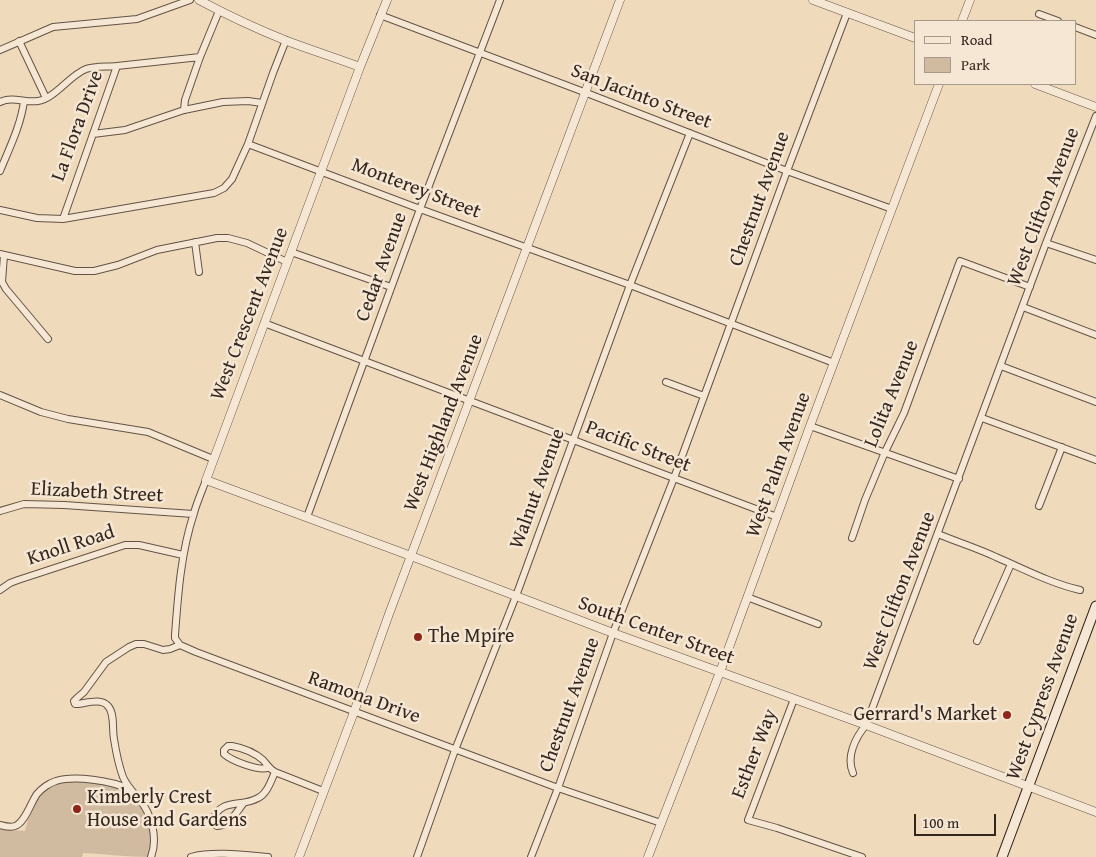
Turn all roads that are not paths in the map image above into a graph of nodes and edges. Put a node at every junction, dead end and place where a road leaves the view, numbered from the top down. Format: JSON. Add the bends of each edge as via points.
{"nodes":[{"id":1,"x":190,"y":0,"type":"edge"},
{"id":2,"x":199,"y":0,"type":"edge"},
{"id":3,"x":386,"y":0,"type":"edge"},
{"id":4,"x":500,"y":0,"type":"edge"},
{"id":5,"x":620,"y":0,"type":"edge"},
{"id":6,"x":813,"y":0,"type":"edge"},
{"id":7,"x":970,"y":0,"type":"edge"},
{"id":8,"x":219,"y":11,"type":"junction"},
{"id":9,"x":847,"y":13,"type":"junction"},
{"id":10,"x":1039,"y":14,"type":"dead end"},
{"id":11,"x":380,"y":15,"type":"junction"},
{"id":12,"x":962,"y":20,"type":"edge"},
{"id":13,"x":1055,"y":20,"type":"edge"},
{"id":14,"x":1076,"y":27,"type":"edge"},
{"id":15,"x":1096,"y":35,"type":"edge"},
{"id":16,"x":914,"y":38,"type":"edge"},
{"id":17,"x":286,"y":40,"type":"junction"},
{"id":18,"x":20,"y":41,"type":"junction"},
{"id":19,"x":0,"y":50,"type":"edge"},
{"id":20,"x":480,"y":54,"type":"junction"},
{"id":21,"x":200,"y":57,"type":"junction"},
{"id":22,"x":117,"y":66,"type":"junction"},
{"id":23,"x":360,"y":67,"type":"junction"},
{"id":24,"x":939,"y":85,"type":"edge"},
{"id":25,"x":1038,"y":85,"type":"edge"},
{"id":26,"x":584,"y":92,"type":"junction"},
{"id":27,"x":46,"y":98,"type":"junction"},
{"id":28,"x":24,"y":101,"type":"junction"},
{"id":29,"x":0,"y":102,"type":"edge"},
{"id":30,"x":262,"y":104,"type":"junction"},
{"id":31,"x":1096,"y":107,"type":"edge"},
{"id":32,"x":184,"y":110,"type":"junction"},
{"id":33,"x":1096,"y":116,"type":"edge"},
{"id":34,"x":690,"y":133,"type":"junction"},
{"id":35,"x":93,"y":134,"type":"junction"},
{"id":36,"x":248,"y":144,"type":"junction"},
{"id":37,"x":0,"y":171,"type":"edge"},
{"id":38,"x":321,"y":171,"type":"junction"},
{"id":39,"x":787,"y":171,"type":"junction"},
{"id":40,"x":420,"y":209,"type":"junction"},
{"id":41,"x":892,"y":209,"type":"junction"},
{"id":42,"x":0,"y":210,"type":"edge"},
{"id":43,"x":62,"y":219,"type":"junction"},
{"id":44,"x":195,"y":242,"type":"junction"},
{"id":45,"x":1046,"y":243,"type":"junction"},
{"id":46,"x":526,"y":247,"type":"junction"},
{"id":47,"x":291,"y":252,"type":"junction"},
{"id":48,"x":2,"y":255,"type":"edge"},
{"id":49,"x":1096,"y":260,"type":"edge"},
{"id":50,"x":287,"y":262,"type":"junction"},
{"id":51,"x":199,"y":272,"type":"dead end"},
{"id":52,"x":630,"y":285,"type":"junction"},
{"id":53,"x":391,"y":287,"type":"junction"},
{"id":54,"x":1030,"y":287,"type":"junction"},
{"id":55,"x":1023,"y":307,"type":"junction"},
{"id":56,"x":264,"y":323,"type":"junction"},
{"id":57,"x":731,"y":323,"type":"junction"},
{"id":58,"x":1096,"y":335,"type":"edge"},
{"id":59,"x":48,"y":339,"type":"dead end"},
{"id":60,"x":364,"y":361,"type":"junction"},
{"id":61,"x":834,"y":363,"type":"junction"},
{"id":62,"x":1001,"y":366,"type":"junction"},
{"id":63,"x":666,"y":382,"type":"dead end"},
{"id":64,"x":0,"y":395,"type":"edge"},
{"id":65,"x":704,"y":396,"type":"junction"},
{"id":66,"x":470,"y":401,"type":"junction"},
{"id":67,"x":1096,"y":402,"type":"edge"},
{"id":68,"x":982,"y":418,"type":"junction"},
{"id":69,"x":810,"y":426,"type":"junction"},
{"id":70,"x":573,"y":440,"type":"junction"},
{"id":71,"x":1062,"y":447,"type":"junction"},
{"id":72,"x":885,"y":452,"type":"junction"},
{"id":73,"x":213,"y":459,"type":"junction"},
{"id":74,"x":1096,"y":460,"type":"edge"},
{"id":75,"x":674,"y":478,"type":"junction"},
{"id":76,"x":959,"y":479,"type":"junction"},
{"id":77,"x":206,"y":480,"type":"junction"},
{"id":78,"x":1039,"y":506,"type":"dead end"},
{"id":79,"x":0,"y":511,"type":"edge"},
{"id":80,"x":193,"y":514,"type":"junction"},
{"id":81,"x":307,"y":517,"type":"junction"},
{"id":82,"x":777,"y":517,"type":"junction"},
{"id":83,"x":938,"y":534,"type":"junction"},
{"id":84,"x":852,"y":538,"type":"dead end"},
{"id":85,"x":184,"y":555,"type":"junction"},
{"id":86,"x":411,"y":556,"type":"junction"},
{"id":87,"x":1011,"y":564,"type":"junction"},
{"id":88,"x":0,"y":590,"type":"edge"},
{"id":89,"x":1080,"y":590,"type":"dead end"},
{"id":90,"x":516,"y":596,"type":"junction"},
{"id":91,"x":748,"y":598,"type":"junction"},
{"id":92,"x":1096,"y":606,"type":"edge"},
{"id":93,"x":818,"y":624,"type":"dead end"},
{"id":94,"x":613,"y":633,"type":"junction"},
{"id":95,"x":977,"y":641,"type":"dead end"},
{"id":96,"x":180,"y":645,"type":"junction"},
{"id":97,"x":720,"y":672,"type":"junction"},
{"id":98,"x":794,"y":699,"type":"junction"},
{"id":99,"x":354,"y":712,"type":"junction"},
{"id":100,"x":866,"y":725,"type":"junction"},
{"id":101,"x":455,"y":750,"type":"junction"},
{"id":102,"x":268,"y":768,"type":"junction"},
{"id":103,"x":275,"y":772,"type":"junction"},
{"id":104,"x":853,"y":773,"type":"dead end"},
{"id":105,"x":1028,"y":787,"type":"junction"},
{"id":106,"x":558,"y":788,"type":"junction"},
{"id":107,"x":130,"y":790,"type":"junction"},
{"id":108,"x":323,"y":791,"type":"junction"},
{"id":109,"x":243,"y":804,"type":"junction"},
{"id":110,"x":1096,"y":812,"type":"edge"},
{"id":111,"x":661,"y":823,"type":"junction"},
{"id":112,"x":0,"y":825,"type":"edge"},
{"id":113,"x":151,"y":857,"type":"edge"},
{"id":114,"x":191,"y":857,"type":"edge"},
{"id":115,"x":268,"y":857,"type":"edge"},
{"id":116,"x":299,"y":857,"type":"edge"},
{"id":117,"x":417,"y":857,"type":"edge"},
{"id":118,"x":531,"y":857,"type":"edge"},
{"id":119,"x":648,"y":857,"type":"edge"},
{"id":120,"x":862,"y":857,"type":"edge"},
{"id":121,"x":1002,"y":857,"type":"edge"}],
"edges":[{"from":1,"to":18,"type":"street","via":[[137,20],[53,27]]},
{"from":2,"to":8,"type":"street"},
{"from":3,"to":11,"type":"street","name":"West Crescent Avenue"},
{"from":4,"to":20,"type":"street","name":"Cedar Avenue"},
{"from":5,"to":26,"type":"street","name":"West Highland Avenue"},
{"from":6,"to":9,"type":"street"},
{"from":7,"to":12,"type":"street"},
{"from":8,"to":17,"type":"street"},
{"from":8,"to":21,"type":"street"},
{"from":9,"to":16,"type":"street"},
{"from":9,"to":39,"type":"street","name":"Chestnut Avenue"},
{"from":10,"to":13,"type":"street"},
{"from":11,"to":20,"type":"street","name":"San Jacinto Street"},
{"from":11,"to":23,"type":"street","name":"West Crescent Avenue"},
{"from":14,"to":15,"type":"street"},
{"from":17,"to":23,"type":"street"},
{"from":17,"to":30,"type":"street"},
{"from":18,"to":19,"type":"street"},
{"from":18,"to":27,"type":"street"},
{"from":20,"to":26,"type":"street","name":"San Jacinto Street"},
{"from":20,"to":40,"type":"street","name":"Cedar Avenue"},
{"from":21,"to":22,"type":"street","name":"La Flora Drive"},
{"from":21,"to":32,"type":"street"},
{"from":22,"to":27,"type":"street","via":[[86,69]]},
{"from":22,"to":35,"type":"street","name":"La Flora Drive"},
{"from":23,"to":38,"type":"street","name":"West Crescent Avenue"},
{"from":24,"to":41,"type":"street","name":"West Palm Avenue"},
{"from":25,"to":31,"type":"street"},
{"from":26,"to":34,"type":"street","name":"San Jacinto Street"},
{"from":26,"to":46,"type":"street","name":"West Highland Avenue"},
{"from":27,"to":28,"type":"street","via":[[36,102]]},
{"from":28,"to":29,"type":"street","via":[[10,99]]},
{"from":28,"to":37,"type":"street"},
{"from":30,"to":32,"type":"street","via":[[224,102]]},
{"from":30,"to":36,"type":"street"},
{"from":32,"to":35,"type":"street","via":[[125,130]]},
{"from":33,"to":45,"type":"street","name":"West Clifton Avenue"},
{"from":34,"to":39,"type":"street","name":"San Jacinto Street"},
{"from":34,"to":52,"type":"street","name":"Walnut Avenue"},
{"from":35,"to":43,"type":"street","name":"La Flora Drive"},
{"from":36,"to":38,"type":"street","name":"Monterey Street"},
{"from":36,"to":43,"type":"street","via":[[232,179],[214,193]]},
{"from":38,"to":40,"type":"street","name":"Monterey Street"},
{"from":38,"to":47,"type":"street","name":"West Crescent Avenue"},
{"from":39,"to":41,"type":"street","name":"San Jacinto Street"},
{"from":39,"to":57,"type":"street","name":"Chestnut Avenue"},
{"from":40,"to":46,"type":"street","name":"Monterey Street"},
{"from":40,"to":53,"type":"street","name":"Cedar Avenue"},
{"from":41,"to":61,"type":"street","name":"West Palm Avenue"},
{"from":42,"to":43,"type":"street","via":[[37,218]]},
{"from":44,"to":48,"type":"street","via":[[157,250],[94,272]]},
{"from":44,"to":50,"type":"street","via":[[228,238],[247,243]]},
{"from":44,"to":51,"type":"street"},
{"from":45,"to":49,"type":"street"},
{"from":45,"to":54,"type":"street","name":"West Clifton Avenue"},
{"from":46,"to":52,"type":"street","name":"Monterey Street"},
{"from":46,"to":66,"type":"street","name":"West Highland Avenue"},
{"from":47,"to":50,"type":"street","name":"West Crescent Avenue"},
{"from":47,"to":53,"type":"street"},
{"from":48,"to":59,"type":"street","via":[[2,282],[6,290]]},
{"from":50,"to":56,"type":"street","name":"West Crescent Avenue"},
{"from":52,"to":57,"type":"street","name":"Monterey Street"},
{"from":52,"to":70,"type":"street","name":"Walnut Avenue"},
{"from":53,"to":60,"type":"street","name":"Cedar Avenue"},
{"from":54,"to":55,"type":"street","name":"West Clifton Avenue"},
{"from":54,"to":72,"type":"street","name":"Lolita Avenue","via":[[960,261],[904,413]]},
{"from":55,"to":58,"type":"street"},
{"from":55,"to":62,"type":"street","name":"West Clifton Avenue"},
{"from":56,"to":60,"type":"street","name":"Pacific Street"},
{"from":56,"to":73,"type":"street","name":"West Crescent Avenue"},
{"from":57,"to":61,"type":"street","name":"Monterey Street"},
{"from":57,"to":65,"type":"street","name":"Chestnut Avenue"},
{"from":60,"to":66,"type":"street","name":"Pacific Street"},
{"from":60,"to":81,"type":"street","name":"Cedar Avenue"},
{"from":61,"to":69,"type":"street","name":"West Palm Avenue"},
{"from":62,"to":67,"type":"street"},
{"from":62,"to":68,"type":"street","name":"West Clifton Avenue"},
{"from":63,"to":65,"type":"street"},
{"from":64,"to":73,"type":"street","via":[[68,419],[148,432]]},
{"from":65,"to":75,"type":"street","name":"Chestnut Avenue"},
{"from":66,"to":70,"type":"street","name":"Pacific Street"},
{"from":66,"to":86,"type":"street","name":"West Highland Avenue"},
{"from":68,"to":71,"type":"street"},
{"from":68,"to":76,"type":"street","name":"West Clifton Avenue"},
{"from":69,"to":72,"type":"street"},
{"from":69,"to":82,"type":"street","name":"West Palm Avenue"},
{"from":70,"to":75,"type":"street","name":"Pacific Street"},
{"from":70,"to":90,"type":"street","name":"Walnut Avenue"},
{"from":71,"to":74,"type":"street"},
{"from":71,"to":78,"type":"street"},
{"from":72,"to":76,"type":"street"},
{"from":72,"to":84,"type":"street","name":"Lolita Avenue"},
{"from":73,"to":77,"type":"street","name":"West Crescent Avenue"},
{"from":75,"to":82,"type":"street","name":"Pacific Street"},
{"from":75,"to":94,"type":"street","name":"Chestnut Avenue"},
{"from":76,"to":83,"type":"street","name":"West Clifton Avenue"},
{"from":77,"to":80,"type":"street","name":"West Crescent Avenue"},
{"from":77,"to":81,"type":"street","name":"South Center Street"},
{"from":79,"to":80,"type":"street","name":"Elizabeth Street","via":[[24,504]]},
{"from":80,"to":85,"type":"street","name":"West Crescent Avenue"},
{"from":81,"to":86,"type":"street","name":"South Center Street"},
{"from":82,"to":91,"type":"street","name":"West Palm Avenue"},
{"from":83,"to":87,"type":"street"},
{"from":83,"to":100,"type":"street","name":"West Clifton Avenue"},
{"from":85,"to":88,"type":"street","name":"Knoll Road","via":[[125,545],[18,580]]},
{"from":85,"to":96,"type":"street","name":"West Crescent Avenue","via":[[175,635]]},
{"from":86,"to":90,"type":"street","name":"South Center Street"},
{"from":86,"to":99,"type":"street","name":"West Highland Avenue"},
{"from":87,"to":89,"type":"street"},
{"from":87,"to":95,"type":"street"},
{"from":90,"to":94,"type":"street","name":"South Center Street"},
{"from":90,"to":101,"type":"street","name":"Walnut Avenue"},
{"from":91,"to":93,"type":"street"},
{"from":91,"to":97,"type":"street","name":"West Palm Avenue"},
{"from":92,"to":105,"type":"main road","name":"West Cypress Avenue"},
{"from":94,"to":97,"type":"street","name":"South Center Street"},
{"from":94,"to":106,"type":"street","name":"Chestnut Avenue"},
{"from":96,"to":99,"type":"street","name":"Ramona Drive"},
{"from":96,"to":107,"type":"street","via":[[166,650],[140,644],[129,647],[106,662],[74,702],[104,702],[109,707],[123,778]]},
{"from":97,"to":98,"type":"street","name":"South Center Street"},
{"from":97,"to":111,"type":"street","name":"West Palm Avenue"},
{"from":98,"to":100,"type":"street","name":"South Center Street"},
{"from":98,"to":120,"type":"street","name":"Esther Way","via":[[748,820]]},
{"from":99,"to":101,"type":"street","name":"Ramona Drive"},
{"from":99,"to":108,"type":"street","name":"West Highland Avenue"},
{"from":100,"to":104,"type":"street","name":"West Clifton Avenue","via":[[853,750],[850,766]]},
{"from":100,"to":105,"type":"street","name":"South Center Street"},
{"from":101,"to":106,"type":"street","name":"Ramona Drive"},
{"from":101,"to":117,"type":"street","name":"Walnut Avenue"},
{"from":102,"to":102,"type":"street","via":[[253,753],[232,746],[224,750],[229,758],[258,769]]},
{"from":102,"to":103,"type":"street"},
{"from":103,"to":108,"type":"street"},
{"from":103,"to":109,"type":"street","via":[[265,792]]},
{"from":105,"to":110,"type":"street","name":"South Center Street"},
{"from":105,"to":121,"type":"main road","name":"West Cypress Avenue"},
{"from":106,"to":111,"type":"street","name":"Ramona Drive"},
{"from":106,"to":118,"type":"street","name":"Chestnut Avenue"},
{"from":107,"to":112,"type":"street","via":[[110,782],[56,781],[38,793],[17,826]]},
{"from":107,"to":113,"type":"street","via":[[146,809],[151,823],[154,848]]},
{"from":108,"to":116,"type":"street","name":"West Highland Avenue"},
{"from":109,"to":109,"type":"street","via":[[225,805],[214,816],[213,824],[226,824]]},
{"from":111,"to":119,"type":"street","name":"West Palm Avenue"},
{"from":114,"to":115,"type":"street","via":[[207,854]]}]}
